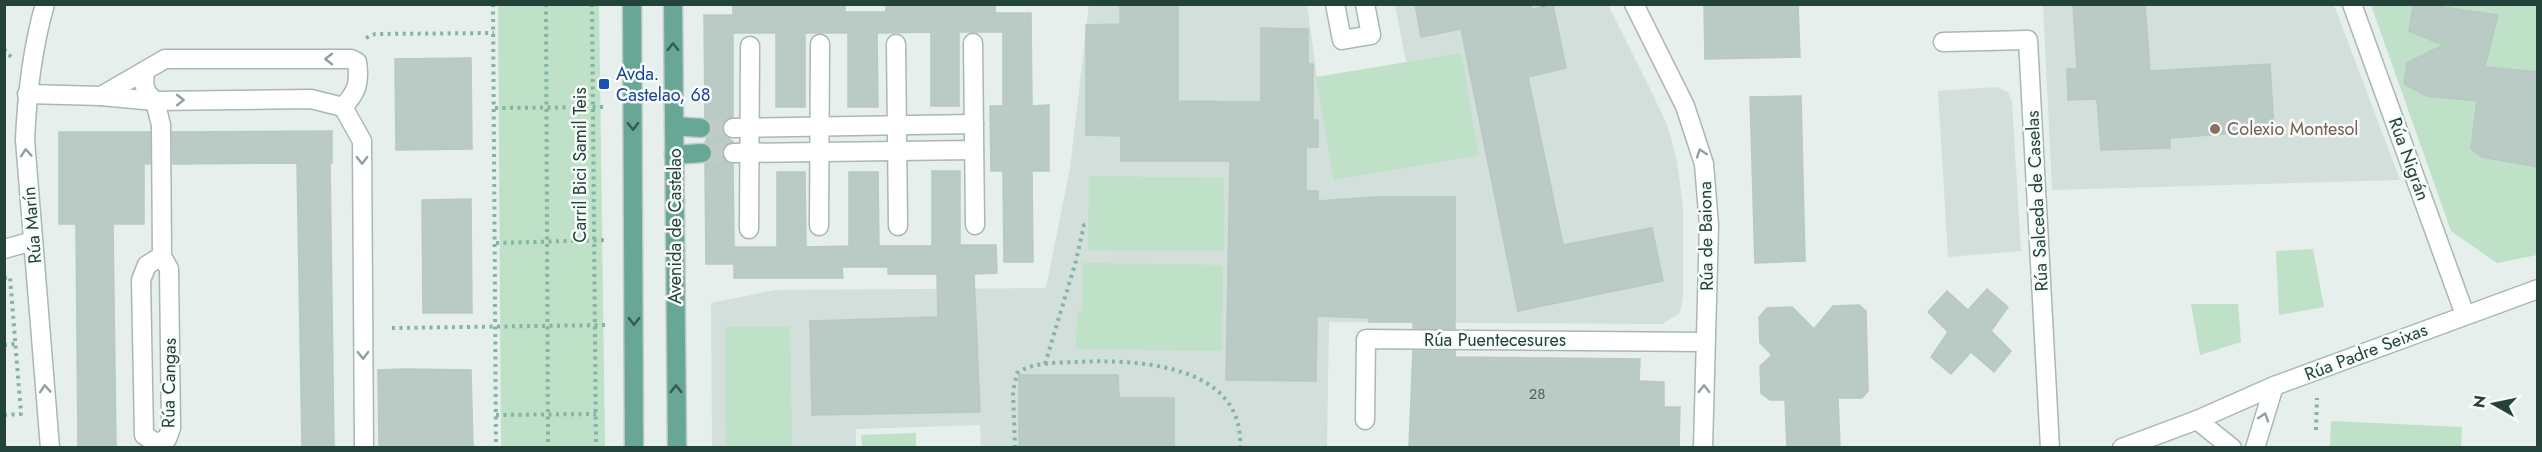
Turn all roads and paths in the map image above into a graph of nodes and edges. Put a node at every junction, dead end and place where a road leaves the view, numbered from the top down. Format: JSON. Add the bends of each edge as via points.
{"nodes":[{"id":1,"x":45,"y":4,"type":"edge"},
{"id":2,"x":494,"y":4,"type":"edge"},
{"id":3,"x":546,"y":4,"type":"edge"},
{"id":4,"x":592,"y":4,"type":"edge"},
{"id":5,"x":632,"y":4,"type":"edge"},
{"id":6,"x":673,"y":4,"type":"edge"},
{"id":7,"x":1335,"y":4,"type":"edge"},
{"id":8,"x":1365,"y":4,"type":"edge"},
{"id":9,"x":1634,"y":4,"type":"edge"},
{"id":10,"x":2352,"y":4,"type":"edge"},
{"id":11,"x":494,"y":33,"type":"junction"},
{"id":12,"x":366,"y":38,"type":"dead end"},
{"id":13,"x":1943,"y":42,"type":"dead end"},
{"id":14,"x":973,"y":43,"type":"dead end"},
{"id":15,"x":820,"y":44,"type":"dead end"},
{"id":16,"x":896,"y":44,"type":"dead end"},
{"id":17,"x":750,"y":46,"type":"dead end"},
{"id":18,"x":4,"y":49,"type":"edge"},
{"id":19,"x":12,"y":59,"type":"dead end"},
{"id":20,"x":145,"y":72,"type":"junction"},
{"id":21,"x":27,"y":94,"type":"junction"},
{"id":22,"x":101,"y":96,"type":"junction"},
{"id":23,"x":155,"y":101,"type":"junction"},
{"id":24,"x":342,"y":107,"type":"junction"},
{"id":25,"x":593,"y":107,"type":"junction"},
{"id":26,"x":605,"y":107,"type":"dead end"},
{"id":27,"x":495,"y":108,"type":"junction"},
{"id":28,"x":546,"y":108,"type":"junction"},
{"id":29,"x":974,"y":124,"type":"junction"},
{"id":30,"x":897,"y":125,"type":"junction"},
{"id":31,"x":674,"y":126,"type":"junction"},
{"id":32,"x":819,"y":126,"type":"junction"},
{"id":33,"x":703,"y":128,"type":"tunnel mouth"},
{"id":34,"x":741,"y":128,"type":"junction"},
{"id":35,"x":974,"y":150,"type":"junction"},
{"id":36,"x":820,"y":151,"type":"junction"},
{"id":37,"x":897,"y":152,"type":"junction"},
{"id":38,"x":703,"y":153,"type":"tunnel mouth"},
{"id":39,"x":742,"y":153,"type":"junction"},
{"id":40,"x":674,"y":155,"type":"junction"},
{"id":41,"x":975,"y":225,"type":"dead end"},
{"id":42,"x":1088,"y":225,"type":"dead end"},
{"id":43,"x":819,"y":226,"type":"dead end"},
{"id":44,"x":898,"y":226,"type":"dead end"},
{"id":45,"x":750,"y":229,"type":"dead end"},
{"id":46,"x":594,"y":240,"type":"junction"},
{"id":47,"x":606,"y":240,"type":"dead end"},
{"id":48,"x":33,"y":241,"type":"junction"},
{"id":49,"x":547,"y":241,"type":"junction"},
{"id":50,"x":496,"y":243,"type":"junction"},
{"id":51,"x":4,"y":249,"type":"edge"},
{"id":52,"x":162,"y":256,"type":"junction"},
{"id":53,"x":4,"y":278,"type":"edge"},
{"id":54,"x":2538,"y":289,"type":"edge"},
{"id":55,"x":2465,"y":315,"type":"junction"},
{"id":56,"x":594,"y":325,"type":"junction"},
{"id":57,"x":608,"y":325,"type":"dead end"},
{"id":58,"x":497,"y":326,"type":"junction"},
{"id":59,"x":547,"y":326,"type":"junction"},
{"id":60,"x":392,"y":328,"type":"dead end"},
{"id":61,"x":1705,"y":342,"type":"junction"},
{"id":62,"x":15,"y":344,"type":"junction"},
{"id":63,"x":4,"y":345,"type":"edge"},
{"id":64,"x":1045,"y":364,"type":"junction"},
{"id":65,"x":2274,"y":386,"type":"junction"},
{"id":66,"x":2317,"y":398,"type":"dead end"},
{"id":67,"x":547,"y":414,"type":"junction"},
{"id":68,"x":596,"y":414,"type":"junction"},
{"id":69,"x":4,"y":415,"type":"edge"},
{"id":70,"x":496,"y":415,"type":"junction"},
{"id":71,"x":1365,"y":420,"type":"dead end"},
{"id":72,"x":2197,"y":420,"type":"junction"},
{"id":73,"x":2316,"y":430,"type":"dead end"},
{"id":74,"x":2148,"y":443,"type":"edge"},
{"id":75,"x":50,"y":447,"type":"edge"},
{"id":76,"x":364,"y":447,"type":"edge"},
{"id":77,"x":496,"y":447,"type":"edge"},
{"id":78,"x":548,"y":447,"type":"edge"},
{"id":79,"x":596,"y":447,"type":"edge"},
{"id":80,"x":634,"y":447,"type":"edge"},
{"id":81,"x":677,"y":447,"type":"edge"},
{"id":82,"x":1015,"y":447,"type":"edge"},
{"id":83,"x":1240,"y":447,"type":"edge"},
{"id":84,"x":1702,"y":447,"type":"edge"},
{"id":85,"x":2050,"y":447,"type":"edge"},
{"id":86,"x":2122,"y":447,"type":"edge"},
{"id":87,"x":2232,"y":447,"type":"edge"},
{"id":88,"x":2254,"y":447,"type":"edge"}],
"edges":[{"from":1,"to":21,"type":"street","name":"Rúa Marín"},
{"from":2,"to":11,"type":"path"},
{"from":3,"to":28,"type":"path"},
{"from":4,"to":25,"type":"path","name":"Carril Bici Samil Teis"},
{"from":5,"to":80,"type":"main road","one_way":true},
{"from":31,"to":6,"type":"main road","name":"Avenida de Castelao","one_way":true},
{"from":7,"to":8,"type":"street","via":[[1342,40],[1371,35]]},
{"from":61,"to":9,"type":"street","name":"Rúa de Baiona","one_way":true,"via":[[1709,225],[1704,164],[1685,106]]},
{"from":10,"to":55,"type":"street","name":"Rúa Nigrán"},
{"from":11,"to":12,"type":"path","via":[[375,34]]},
{"from":11,"to":27,"type":"path"},
{"from":13,"to":85,"type":"street","name":"Rúa Salceda de Caselas","via":[[2028,40]]},
{"from":14,"to":29,"type":"street"},
{"from":15,"to":32,"type":"street"},
{"from":16,"to":30,"type":"street"},
{"from":17,"to":34,"type":"street"},
{"from":18,"to":19,"type":"path"},
{"from":20,"to":22,"type":"street"},
{"from":20,"to":23,"type":"street","name":"Rúa Cangas","via":[[147,93]]},
{"from":24,"to":20,"type":"street","one_way":true,"via":[[356,94],[358,86],[357,62],[351,59],[165,59]]},
{"from":21,"to":22,"type":"street"},
{"from":48,"to":21,"type":"street","name":"Rúa Marín","one_way":true},
{"from":22,"to":23,"type":"street"},
{"from":23,"to":24,"type":"street","one_way":true,"via":[[311,99]]},
{"from":23,"to":52,"type":"street","name":"Rúa Cangas","via":[[161,125]]},
{"from":24,"to":76,"type":"street","one_way":true,"via":[[362,141]]},
{"from":25,"to":26,"type":"path"},
{"from":25,"to":28,"type":"path"},
{"from":25,"to":46,"type":"path","name":"Carril Bici Samil Teis"},
{"from":27,"to":28,"type":"path"},
{"from":27,"to":50,"type":"path"},
{"from":28,"to":49,"type":"path"},
{"from":29,"to":30,"type":"street"},
{"from":29,"to":35,"type":"street"},
{"from":30,"to":32,"type":"street"},
{"from":30,"to":37,"type":"street"},
{"from":31,"to":33,"type":"main road"},
{"from":31,"to":40,"type":"main road","name":"Avenida de Castelao"},
{"from":32,"to":34,"type":"street"},
{"from":32,"to":36,"type":"street"},
{"from":34,"to":39,"type":"street"},
{"from":35,"to":37,"type":"street"},
{"from":35,"to":41,"type":"street"},
{"from":36,"to":37,"type":"street"},
{"from":36,"to":39,"type":"street"},
{"from":36,"to":43,"type":"street"},
{"from":37,"to":44,"type":"street"},
{"from":38,"to":40,"type":"main road"},
{"from":39,"to":45,"type":"street"},
{"from":81,"to":40,"type":"main road","name":"Avenida de Castelao","one_way":true},
{"from":42,"to":64,"type":"path","via":[[1084,225]]},
{"from":46,"to":47,"type":"path"},
{"from":46,"to":49,"type":"path"},
{"from":46,"to":56,"type":"path","name":"Carril Bici Samil Teis"},
{"from":48,"to":51,"type":"street"},
{"from":75,"to":48,"type":"street","name":"Rúa Marín","one_way":true},
{"from":49,"to":50,"type":"path"},
{"from":49,"to":59,"type":"path"},
{"from":50,"to":58,"type":"path"},
{"from":52,"to":52,"type":"street","name":"Rúa Cangas","via":[[147,266],[141,280],[144,435],[156,443],[167,439],[171,428],[169,269]]},
{"from":53,"to":62,"type":"path","via":[[10,277]]},
{"from":54,"to":55,"type":"street","name":"Rúa Padre Seixas"},
{"from":55,"to":65,"type":"street","name":"Rúa Padre Seixas"},
{"from":56,"to":57,"type":"path"},
{"from":56,"to":59,"type":"path"},
{"from":56,"to":68,"type":"path","name":"Carril Bici Samil Teis"},
{"from":58,"to":59,"type":"path"},
{"from":58,"to":60,"type":"path"},
{"from":58,"to":70,"type":"path"},
{"from":59,"to":67,"type":"path"},
{"from":61,"to":71,"type":"street","name":"Rúa Puentecesures","via":[[1366,339]]},
{"from":84,"to":61,"type":"street","name":"Rúa de Baiona","one_way":true},
{"from":62,"to":63,"type":"path"},
{"from":62,"to":69,"type":"path","via":[[21,414]]},
{"from":64,"to":82,"type":"path","via":[[1017,373],[1013,391]]},
{"from":64,"to":83,"type":"path","via":[[1126,361],[1184,372],[1215,390],[1234,410],[1241,426]]},
{"from":65,"to":72,"type":"street","name":"Rúa Padre Seixas"},
{"from":88,"to":65,"type":"street","one_way":true},
{"from":66,"to":73,"type":"path"},
{"from":67,"to":68,"type":"path"},
{"from":67,"to":70,"type":"path"},
{"from":67,"to":78,"type":"path"},
{"from":68,"to":79,"type":"path","name":"Carril Bici Samil Teis"},
{"from":70,"to":77,"type":"path"},
{"from":72,"to":74,"type":"street","name":"Rúa Padre Seixas"},
{"from":72,"to":87,"type":"street"},
{"from":74,"to":86,"type":"street","name":"Rúa Padre Seixas"}]}
